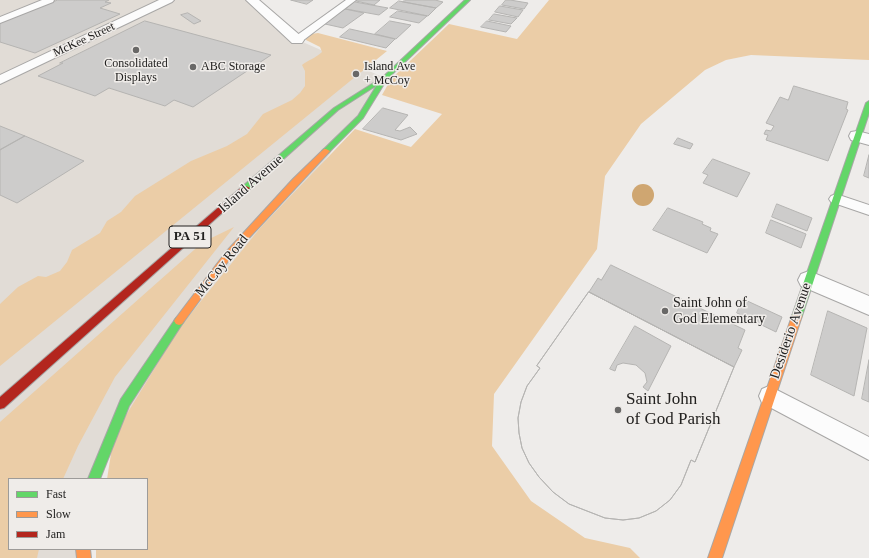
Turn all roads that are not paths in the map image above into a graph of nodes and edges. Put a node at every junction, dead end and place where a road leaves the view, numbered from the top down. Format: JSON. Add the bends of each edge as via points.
{"nodes":[{"id":1,"x":50,"y":0,"type":"edge"},
{"id":2,"x":168,"y":0,"type":"edge"},
{"id":3,"x":252,"y":0,"type":"edge"},
{"id":4,"x":352,"y":0,"type":"edge"},
{"id":5,"x":468,"y":0,"type":"edge"},
{"id":6,"x":0,"y":20,"type":"edge"},
{"id":7,"x":298,"y":40,"type":"joint"},
{"id":8,"x":385,"y":78,"type":"junction"},
{"id":9,"x":0,"y":80,"type":"edge"},
{"id":10,"x":869,"y":103,"type":"edge"},
{"id":11,"x":863,"y":138,"type":"edge"},
{"id":12,"x":836,"y":199,"type":"junction"},
{"id":13,"x":869,"y":210,"type":"edge"},
{"id":14,"x":809,"y":280,"type":"junction"},
{"id":15,"x":869,"y":306,"type":"edge"},
{"id":16,"x":769,"y":396,"type":"junction"},
{"id":17,"x":0,"y":404,"type":"edge"},
{"id":18,"x":869,"y":449,"type":"edge"},
{"id":19,"x":94,"y":478,"type":"edge"},
{"id":20,"x":715,"y":558,"type":"edge"}],
"edges":[{"from":1,"to":6,"type":"lane"},
{"from":2,"to":9,"type":"street","name":"McKee Street"},
{"from":3,"to":7,"type":"street"},
{"from":4,"to":7,"type":"lane"},
{"from":5,"to":8,"type":"street","name":"Island Avenue","number":"PA 51"},
{"from":8,"to":17,"type":"street","name":"Island Avenue","number":"PA 51","via":[[336,109]]},
{"from":8,"to":19,"type":"street","name":"McCoy Road","via":[[360,117],[296,181],[229,254],[169,334],[125,403]]},
{"from":10,"to":11,"type":"street","name":"Desiderio Avenue"},
{"from":11,"to":12,"type":"street","name":"Desiderio Avenue"},
{"from":12,"to":13,"type":"lane"},
{"from":12,"to":14,"type":"street","name":"Desiderio Avenue"},
{"from":14,"to":15,"type":"street"},
{"from":14,"to":16,"type":"street","name":"Desiderio Avenue"},
{"from":16,"to":18,"type":"lane"},
{"from":16,"to":20,"type":"street","name":"Desiderio Avenue"}]}
